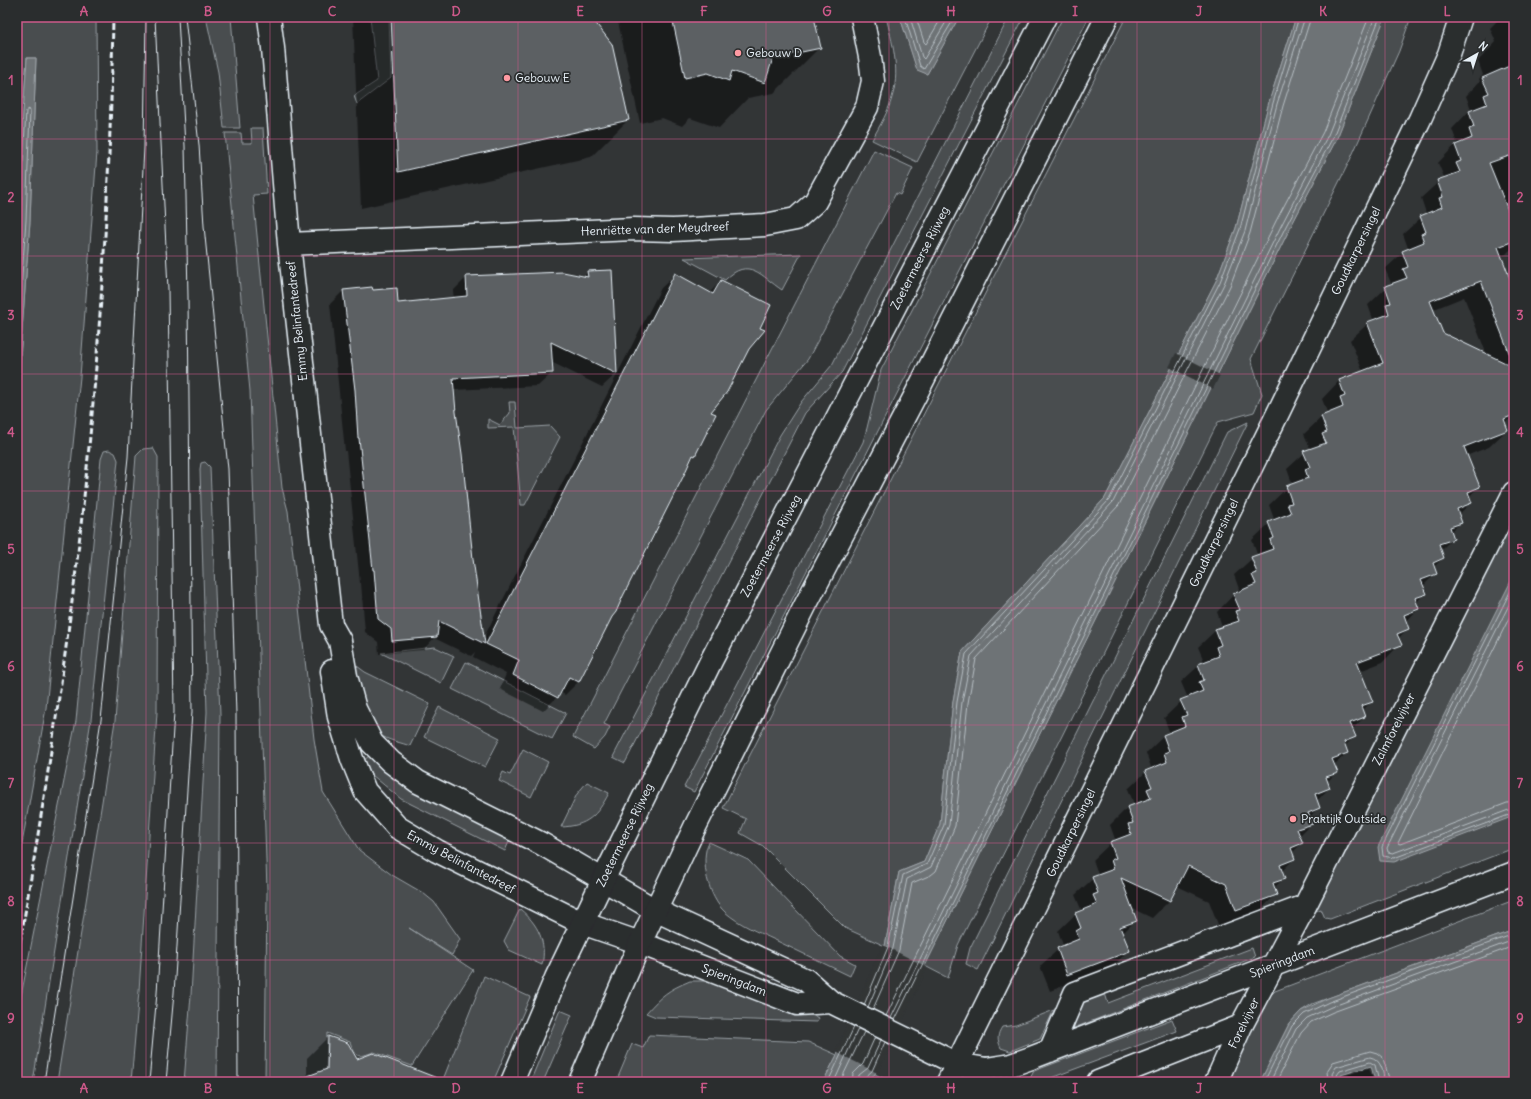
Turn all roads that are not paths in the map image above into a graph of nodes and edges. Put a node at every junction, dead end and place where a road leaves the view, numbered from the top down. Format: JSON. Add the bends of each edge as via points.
{"nodes":[{"id":1,"x":269,"y":17,"type":"edge"},
{"id":2,"x":862,"y":17,"type":"edge"},
{"id":3,"x":1045,"y":17,"type":"edge"},
{"id":4,"x":1107,"y":17,"type":"edge"},
{"id":5,"x":1461,"y":17,"type":"edge"},
{"id":6,"x":288,"y":244,"type":"junction"},
{"id":7,"x":1514,"y":493,"type":"edge"},
{"id":8,"x":332,"y":625,"type":"junction"},
{"id":9,"x":1514,"y":873,"type":"edge"},
{"id":10,"x":603,"y":880,"type":"junction"},
{"id":11,"x":1305,"y":906,"type":"junction"},
{"id":12,"x":655,"y":910,"type":"junction"},
{"id":13,"x":582,"y":923,"type":"junction"},
{"id":14,"x":640,"y":944,"type":"junction"},
{"id":15,"x":1274,"y":966,"type":"junction"},
{"id":16,"x":838,"y":1006,"type":"junction"},
{"id":17,"x":1240,"y":1026,"type":"junction"},
{"id":18,"x":1050,"y":1051,"type":"junction"},
{"id":19,"x":952,"y":1073,"type":"edge"},
{"id":20,"x":993,"y":1076,"type":"edge"},
{"id":21,"x":512,"y":1082,"type":"edge"},
{"id":22,"x":580,"y":1082,"type":"edge"},
{"id":23,"x":1098,"y":1082,"type":"edge"},
{"id":24,"x":1216,"y":1082,"type":"edge"}],
"edges":[{"from":1,"to":6,"type":"street","name":"Emmy Belinfantedreef"},
{"from":2,"to":6,"type":"street","name":"Henriëtte van der Meydreef","via":[[873,81],[867,107],[816,202],[796,219],[765,225],[673,230],[634,229]]},
{"from":3,"to":10,"type":"street","name":"Zoetermeerse Rijweg","via":[[711,661]]},
{"from":4,"to":12,"type":"street","via":[[915,396],[806,604]]},
{"from":5,"to":19,"type":"street","name":"Goudkarpersingel","via":[[1449,54],[1420,119],[1279,411]]},
{"from":6,"to":8,"type":"street","name":"Emmy Belinfantedreef"},
{"from":7,"to":11,"type":"street","name":"Zalmforelvijver"},
{"from":8,"to":10,"type":"street","name":"Emmy Belinfantedreef","via":[[340,641],[346,676],[356,709],[372,743],[391,762],[418,782],[542,844]]},
{"from":8,"to":13,"type":"street","name":"Emmy Belinfantedreef","via":[[327,639],[339,717],[365,791],[397,827],[436,851]]},
{"from":9,"to":15,"type":"street","name":"Spieringdam"},
{"from":10,"to":12,"type":"street","name":"Emmy Belinfantedreef"},
{"from":10,"to":13,"type":"street","name":"Zoetermeerse Rijweg"},
{"from":11,"to":15,"type":"street","name":"Zalmforelvijver"},
{"from":11,"to":18,"type":"street","via":[[1075,993]]},
{"from":12,"to":14,"type":"street"},
{"from":12,"to":16,"type":"street","name":"Spieringdam","via":[[806,980]]},
{"from":13,"to":14,"type":"street","name":"Emmy Belinfantedreef"},
{"from":13,"to":21,"type":"street","name":"Zoetermeerse Rijweg"},
{"from":14,"to":16,"type":"street","name":"Spieringdam","via":[[797,1004]]},
{"from":14,"to":22,"type":"street"},
{"from":15,"to":17,"type":"street","name":"Forelvijver"},
{"from":15,"to":18,"type":"street","name":"Spieringdam"},
{"from":16,"to":19,"type":"street","name":"Spieringdam","via":[[916,1044]]},
{"from":17,"to":23,"type":"street"},
{"from":17,"to":24,"type":"street","name":"Forelvijver"},
{"from":18,"to":20,"type":"street","name":"Spieringdam","via":[[1011,1065]]},
{"from":19,"to":20,"type":"street","name":"Spieringdam"}]}
